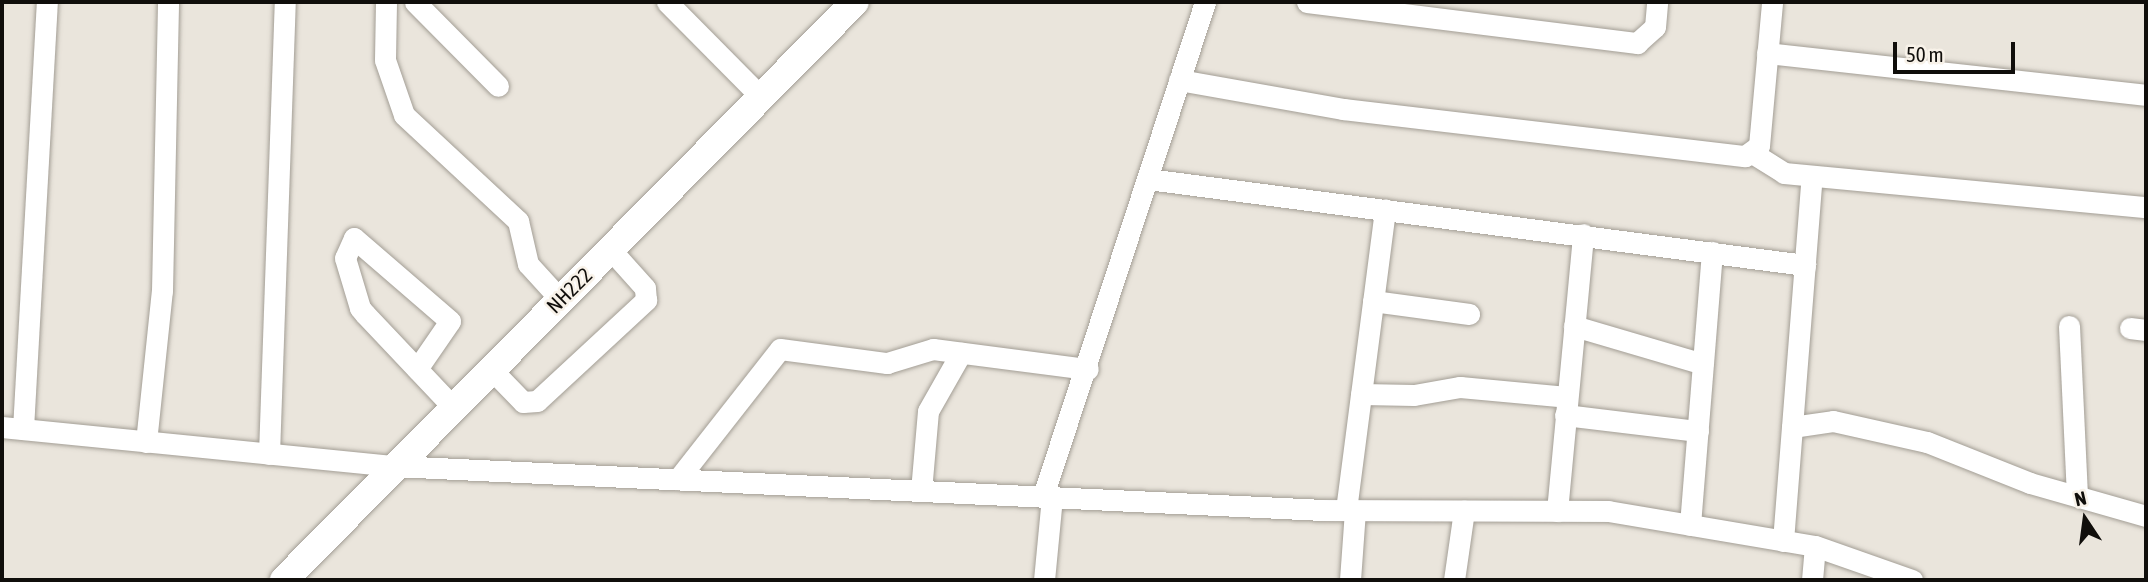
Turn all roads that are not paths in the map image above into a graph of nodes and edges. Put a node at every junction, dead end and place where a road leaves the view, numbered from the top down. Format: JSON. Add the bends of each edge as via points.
{"nodes":[{"id":1,"x":47,"y":2,"type":"edge"},
{"id":2,"x":168,"y":2,"type":"edge"},
{"id":3,"x":285,"y":2,"type":"edge"},
{"id":4,"x":386,"y":2,"type":"edge"},
{"id":5,"x":415,"y":2,"type":"edge"},
{"id":6,"x":667,"y":2,"type":"edge"},
{"id":7,"x":855,"y":2,"type":"edge"},
{"id":8,"x":1205,"y":2,"type":"edge"},
{"id":9,"x":1307,"y":2,"type":"edge"},
{"id":10,"x":1657,"y":2,"type":"edge"},
{"id":11,"x":1772,"y":2,"type":"edge"},
{"id":12,"x":1767,"y":53,"type":"junction"},
{"id":13,"x":1179,"y":80,"type":"junction"},
{"id":14,"x":498,"y":86,"type":"dead end"},
{"id":15,"x":2146,"y":95,"type":"edge"},
{"id":16,"x":761,"y":97,"type":"junction"},
{"id":17,"x":1754,"y":154,"type":"junction"},
{"id":18,"x":1812,"y":176,"type":"junction"},
{"id":19,"x":1149,"y":179,"type":"junction"},
{"id":20,"x":2146,"y":207,"type":"edge"},
{"id":21,"x":1385,"y":210,"type":"junction"},
{"id":22,"x":1583,"y":234,"type":"junction"},
{"id":23,"x":610,"y":249,"type":"junction"},
{"id":24,"x":1712,"y":252,"type":"junction"},
{"id":25,"x":1805,"y":265,"type":"junction"},
{"id":26,"x":560,"y":299,"type":"junction"},
{"id":27,"x":1373,"y":301,"type":"junction"},
{"id":28,"x":1469,"y":314,"type":"dead end"},
{"id":29,"x":1574,"y":326,"type":"junction"},
{"id":30,"x":2069,"y":326,"type":"dead end"},
{"id":31,"x":961,"y":353,"type":"junction"},
{"id":32,"x":1703,"y":364,"type":"junction"},
{"id":33,"x":417,"y":369,"type":"junction"},
{"id":34,"x":491,"y":369,"type":"junction"},
{"id":35,"x":1088,"y":369,"type":"junction"},
{"id":36,"x":1361,"y":394,"type":"junction"},
{"id":37,"x":1566,"y":406,"type":"junction"},
{"id":38,"x":453,"y":407,"type":"junction"},
{"id":39,"x":1792,"y":427,"type":"junction"},
{"id":40,"x":12,"y":428,"type":"edge"},
{"id":41,"x":1698,"y":431,"type":"junction"},
{"id":42,"x":146,"y":442,"type":"junction"},
{"id":43,"x":269,"y":454,"type":"junction"},
{"id":44,"x":394,"y":466,"type":"junction"},
{"id":45,"x":678,"y":479,"type":"junction"},
{"id":46,"x":921,"y":491,"type":"junction"},
{"id":47,"x":2077,"y":496,"type":"junction"},
{"id":48,"x":1047,"y":497,"type":"junction"},
{"id":49,"x":1350,"y":510,"type":"junction"},
{"id":50,"x":1464,"y":511,"type":"junction"},
{"id":51,"x":1557,"y":511,"type":"junction"},
{"id":52,"x":2146,"y":516,"type":"edge"},
{"id":53,"x":1690,"y":525,"type":"junction"},
{"id":54,"x":1783,"y":541,"type":"junction"},
{"id":55,"x":1815,"y":546,"type":"junction"},
{"id":56,"x":296,"y":577,"type":"edge"},
{"id":57,"x":1044,"y":580,"type":"edge"},
{"id":58,"x":1350,"y":580,"type":"edge"},
{"id":59,"x":1454,"y":580,"type":"edge"},
{"id":60,"x":1812,"y":580,"type":"edge"},
{"id":61,"x":1912,"y":580,"type":"edge"}],
"edges":[{"from":1,"to":40,"type":"street"},
{"from":2,"to":42,"type":"street","via":[[162,291]]},
{"from":3,"to":43,"type":"street"},
{"from":4,"to":26,"type":"street","via":[[385,60],[404,115],[518,221],[528,264]]},
{"from":5,"to":14,"type":"street"},
{"from":6,"to":16,"type":"street"},
{"from":7,"to":16,"type":"main road","name":"NH222"},
{"from":8,"to":13,"type":"street"},
{"from":9,"to":10,"type":"street","via":[[1637,43],[1655,27]]},
{"from":11,"to":12,"type":"street"},
{"from":12,"to":15,"type":"street"},
{"from":12,"to":17,"type":"street"},
{"from":13,"to":17,"type":"street","via":[[1343,110]]},
{"from":13,"to":19,"type":"street"},
{"from":16,"to":23,"type":"main road","name":"NH222"},
{"from":17,"to":18,"type":"street","via":[[1773,170]]},
{"from":18,"to":20,"type":"street"},
{"from":18,"to":25,"type":"street"},
{"from":19,"to":21,"type":"street"},
{"from":19,"to":35,"type":"street"},
{"from":21,"to":22,"type":"street"},
{"from":21,"to":27,"type":"street"},
{"from":22,"to":24,"type":"street"},
{"from":22,"to":29,"type":"street"},
{"from":23,"to":26,"type":"main road","name":"NH222"},
{"from":23,"to":34,"type":"street","via":[[645,288],[646,300],[537,401],[523,402]]},
{"from":24,"to":25,"type":"street"},
{"from":24,"to":32,"type":"street"},
{"from":25,"to":39,"type":"street"},
{"from":26,"to":34,"type":"main road","name":"NH222"},
{"from":27,"to":28,"type":"street"},
{"from":27,"to":36,"type":"street"},
{"from":29,"to":32,"type":"street"},
{"from":29,"to":37,"type":"street"},
{"from":30,"to":47,"type":"street"},
{"from":31,"to":35,"type":"street"},
{"from":31,"to":45,"type":"street","via":[[924,350],[887,363],[780,349]]},
{"from":31,"to":46,"type":"street","via":[[928,411]]},
{"from":32,"to":41,"type":"street"},
{"from":33,"to":33,"type":"street","via":[[450,321],[354,238],[345,258],[360,309]]},
{"from":33,"to":38,"type":"street"},
{"from":34,"to":38,"type":"main road","name":"NH222"},
{"from":35,"to":48,"type":"street"},
{"from":36,"to":37,"type":"street","via":[[1414,396],[1460,387]]},
{"from":36,"to":49,"type":"street"},
{"from":37,"to":41,"type":"street"},
{"from":37,"to":51,"type":"street"},
{"from":38,"to":44,"type":"main road","name":"NH222"},
{"from":39,"to":47,"type":"street","via":[[1833,421],[1927,442]]},
{"from":39,"to":54,"type":"street"},
{"from":40,"to":42,"type":"street"},
{"from":41,"to":53,"type":"street"},
{"from":42,"to":43,"type":"street"},
{"from":43,"to":44,"type":"street"},
{"from":44,"to":45,"type":"street"},
{"from":44,"to":56,"type":"main road","name":"NH222"},
{"from":45,"to":46,"type":"street"},
{"from":46,"to":48,"type":"street"},
{"from":47,"to":52,"type":"street"},
{"from":48,"to":49,"type":"street"},
{"from":48,"to":57,"type":"street"},
{"from":49,"to":50,"type":"street"},
{"from":49,"to":58,"type":"street"},
{"from":50,"to":51,"type":"street"},
{"from":50,"to":59,"type":"street"},
{"from":51,"to":53,"type":"street","via":[[1608,512]]},
{"from":53,"to":54,"type":"street"},
{"from":54,"to":55,"type":"street"},
{"from":55,"to":60,"type":"street"},
{"from":55,"to":61,"type":"street"}]}
